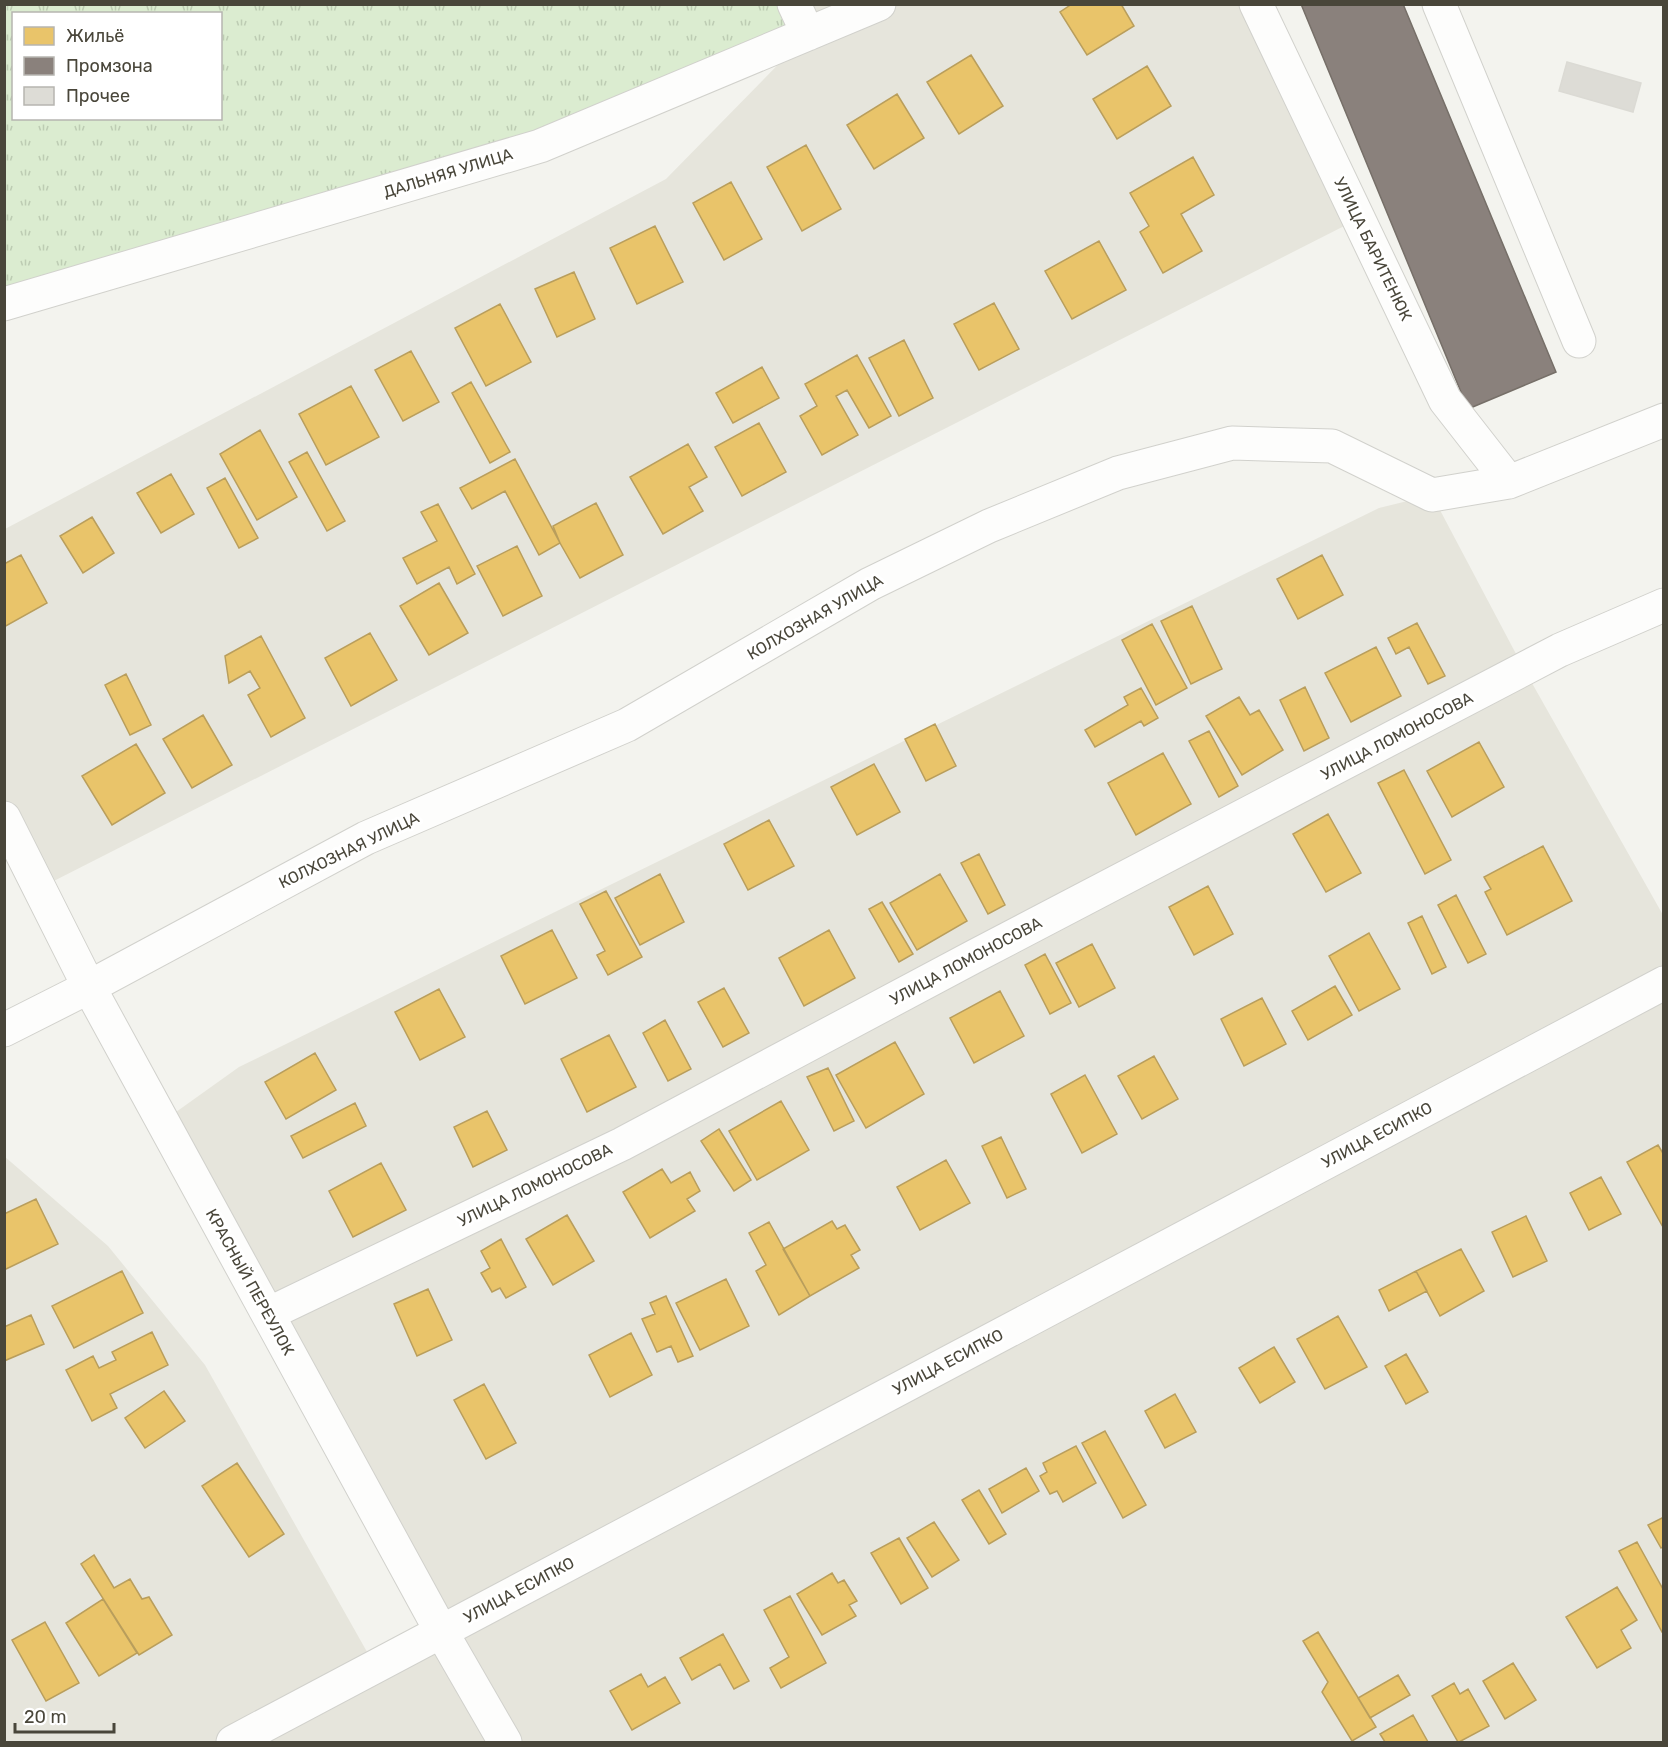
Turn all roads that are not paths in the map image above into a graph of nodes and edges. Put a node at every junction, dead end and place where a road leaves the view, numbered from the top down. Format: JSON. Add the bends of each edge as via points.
{"nodes":[{"id":1,"x":794,"y":4,"type":"edge"},
{"id":2,"x":879,"y":4,"type":"edge"},
{"id":3,"x":1256,"y":4,"type":"edge"},
{"id":4,"x":1439,"y":4,"type":"edge"},
{"id":5,"x":808,"y":34,"type":"junction"},
{"id":6,"x":4,"y":304,"type":"edge"},
{"id":7,"x":1579,"y":341,"type":"dead end"},
{"id":8,"x":1660,"y":430,"type":"edge"},
{"id":9,"x":1509,"y":482,"type":"junction"},
{"id":10,"x":1664,"y":605,"type":"edge"},
{"id":11,"x":4,"y":818,"type":"edge"},
{"id":12,"x":1664,"y":983,"type":"edge"},
{"id":13,"x":88,"y":987,"type":"junction"},
{"id":14,"x":4,"y":1030,"type":"edge"},
{"id":15,"x":268,"y":1314,"type":"junction"},
{"id":16,"x":441,"y":1631,"type":"junction"},
{"id":17,"x":233,"y":1743,"type":"edge"},
{"id":18,"x":505,"y":1743,"type":"edge"}],
"edges":[{"from":1,"to":5,"type":"street"},
{"from":2,"to":5,"type":"street","name":"ДАЛЬНЯЯ УЛИЦА"},
{"from":3,"to":9,"type":"street","name":"УЛИЦА БАРИТЕНЮК","via":[[1444,400]]},
{"from":4,"to":7,"type":"street"},
{"from":5,"to":6,"type":"street","name":"ДАЛЬНЯЯ УЛИЦА","via":[[540,146]]},
{"from":8,"to":9,"type":"street","name":"КОЛХОЗНАЯ УЛИЦА"},
{"from":9,"to":13,"type":"street","name":"КОЛХОЗНАЯ УЛИЦА","via":[[1432,495],[1332,446],[1232,443],[1118,473],[989,526],[870,584],[627,725],[366,838]]},
{"from":10,"to":15,"type":"street","name":"УЛИЦА ЛОМОНОСОВА","via":[[1560,650],[622,1144]]},
{"from":11,"to":13,"type":"street","name":"КРАСНЫЙ ПЕРЕУЛОК"},
{"from":12,"to":16,"type":"street","name":"УЛИЦА ЕСИПКО"},
{"from":13,"to":14,"type":"street","name":"КОЛХОЗНАЯ УЛИЦА"},
{"from":13,"to":15,"type":"street","name":"КРАСНЫЙ ПЕРЕУЛОК"},
{"from":15,"to":16,"type":"street","name":"КРАСНЫЙ ПЕРЕУЛОК"},
{"from":16,"to":17,"type":"street","name":"УЛИЦА ЕСИПКО"},
{"from":16,"to":18,"type":"street","name":"КРАСНЫЙ ПЕРЕУЛОК"}]}
